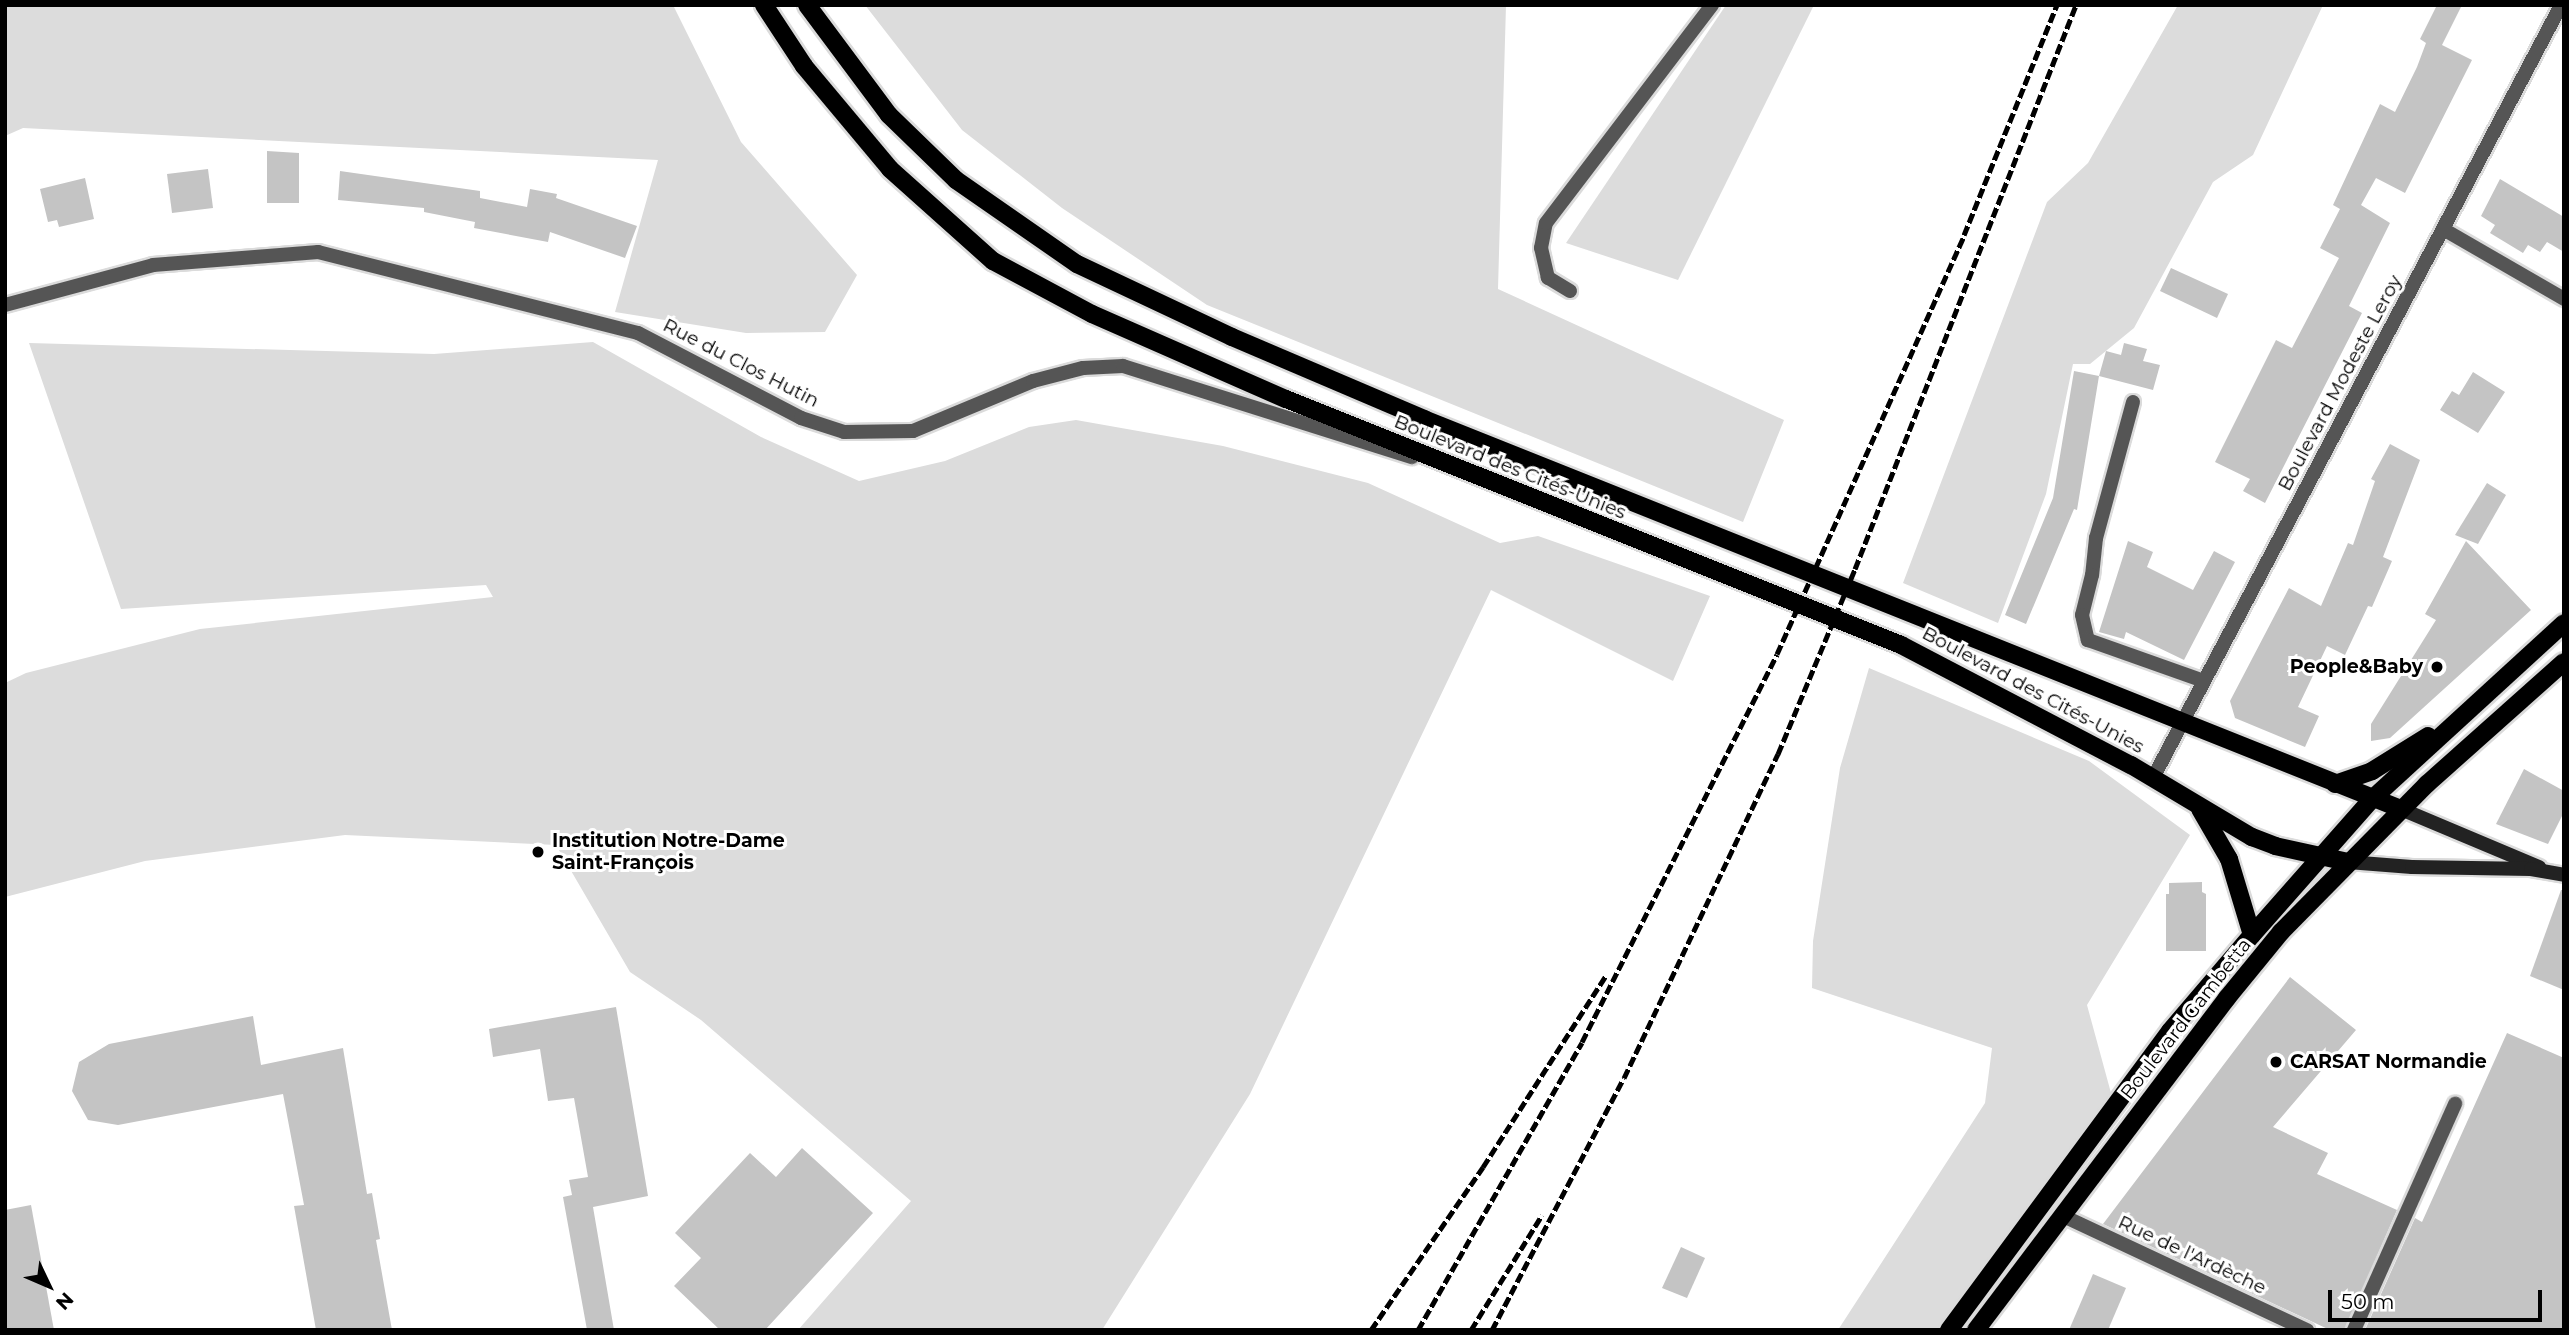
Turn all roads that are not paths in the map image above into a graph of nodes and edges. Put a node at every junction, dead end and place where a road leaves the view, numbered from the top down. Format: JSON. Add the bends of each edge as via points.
{"nodes":[{"id":1,"x":764,"y":5,"type":"edge"},
{"id":2,"x":807,"y":5,"type":"edge"},
{"id":3,"x":1712,"y":5,"type":"edge"},
{"id":4,"x":2561,"y":10,"type":"edge"},
{"id":5,"x":2444,"y":229,"type":"junction"},
{"id":6,"x":1570,"y":291,"type":"dead end"},
{"id":7,"x":2564,"y":299,"type":"edge"},
{"id":8,"x":5,"y":305,"type":"edge"},
{"id":9,"x":2133,"y":402,"type":"dead end"},
{"id":10,"x":1488,"y":481,"type":"junction"},
{"id":11,"x":2564,"y":623,"type":"edge"},
{"id":12,"x":2564,"y":662,"type":"edge"},
{"id":13,"x":2204,"y":681,"type":"junction"},
{"id":14,"x":2458,"y":717,"type":"junction"},
{"id":15,"x":2182,"y":722,"type":"junction"},
{"id":16,"x":2153,"y":778,"type":"junction"},
{"id":17,"x":2335,"y":784,"type":"junction"},
{"id":18,"x":2372,"y":799,"type":"junction"},
{"id":19,"x":2200,"y":808,"type":"junction"},
{"id":20,"x":2401,"y":809,"type":"junction"},
{"id":21,"x":2321,"y":857,"type":"junction"},
{"id":22,"x":2348,"y":862,"type":"junction"},
{"id":23,"x":2557,"y":874,"type":"edge"},
{"id":24,"x":2252,"y":934,"type":"junction"},
{"id":25,"x":2455,"y":1104,"type":"dead end"},
{"id":26,"x":2061,"y":1215,"type":"junction"},
{"id":27,"x":1949,"y":1330,"type":"edge"},
{"id":28,"x":1976,"y":1330,"type":"edge"},
{"id":29,"x":2306,"y":1330,"type":"edge"},
{"id":30,"x":2354,"y":1330,"type":"edge"}],
"edges":[{"from":1,"to":10,"type":"main road","name":"Boulevard des Cités-Unies","via":[[804,65],[890,169],[993,261],[1103,319]]},
{"from":2,"to":15,"type":"main road","name":"Boulevard des Cités-Unies","via":[[888,116],[956,180],[1077,264],[1424,419]]},
{"from":3,"to":6,"type":"street","via":[[1546,223],[1541,248],[1548,278]]},
{"from":4,"to":5,"type":"street","name":"Boulevard Modeste Leroy"},
{"from":5,"to":7,"type":"street"},
{"from":5,"to":13,"type":"street","name":"Boulevard Modeste Leroy"},
{"from":8,"to":10,"type":"street","name":"Rue du Clos Hutin","via":[[153,265],[318,252],[638,333],[801,418],[844,432],[913,431],[1033,382],[1083,368],[1123,366]]},
{"from":9,"to":13,"type":"street","via":[[2096,538],[2082,615],[2088,640]]},
{"from":10,"to":16,"type":"main road","name":"Boulevard des Cités-Unies","via":[[1901,645]]},
{"from":11,"to":14,"type":"main road"},
{"from":12,"to":20,"type":"main road","name":"Boulevard Gambetta"},
{"from":13,"to":15,"type":"street","name":"Boulevard Modeste Leroy"},
{"from":14,"to":17,"type":"main road","via":[[2372,771]]},
{"from":14,"to":18,"type":"main road"},
{"from":15,"to":16,"type":"street","name":"Boulevard Modeste Leroy"},
{"from":15,"to":17,"type":"main road","name":"Boulevard des Cités-Unies"},
{"from":16,"to":19,"type":"main road","name":"Boulevard des Cités-Unies"},
{"from":17,"to":18,"type":"main road","name":"Boulevard des Cités-Unies"},
{"from":18,"to":20,"type":"main road","name":"Boulevard des Cités-Unies"},
{"from":18,"to":21,"type":"main road"},
{"from":19,"to":21,"type":"main road","name":"Boulevard des Cités-Unies","via":[[2252,837]]},
{"from":19,"to":24,"type":"main road","via":[[2229,859]]},
{"from":20,"to":22,"type":"main road","name":"Boulevard Gambetta"},
{"from":20,"to":23,"type":"main road"},
{"from":21,"to":22,"type":"main road","name":"Boulevard des Cités-Unies"},
{"from":21,"to":24,"type":"main road"},
{"from":22,"to":23,"type":"main road"},
{"from":22,"to":26,"type":"main road","name":"Boulevard Gambetta","via":[[2281,932],[2227,998]]},
{"from":24,"to":27,"type":"main road","via":[[2170,1031]]},
{"from":25,"to":30,"type":"street"},
{"from":26,"to":28,"type":"main road","name":"Boulevard Gambetta"},
{"from":26,"to":29,"type":"street","name":"Rue de l'Ardèche"}]}
